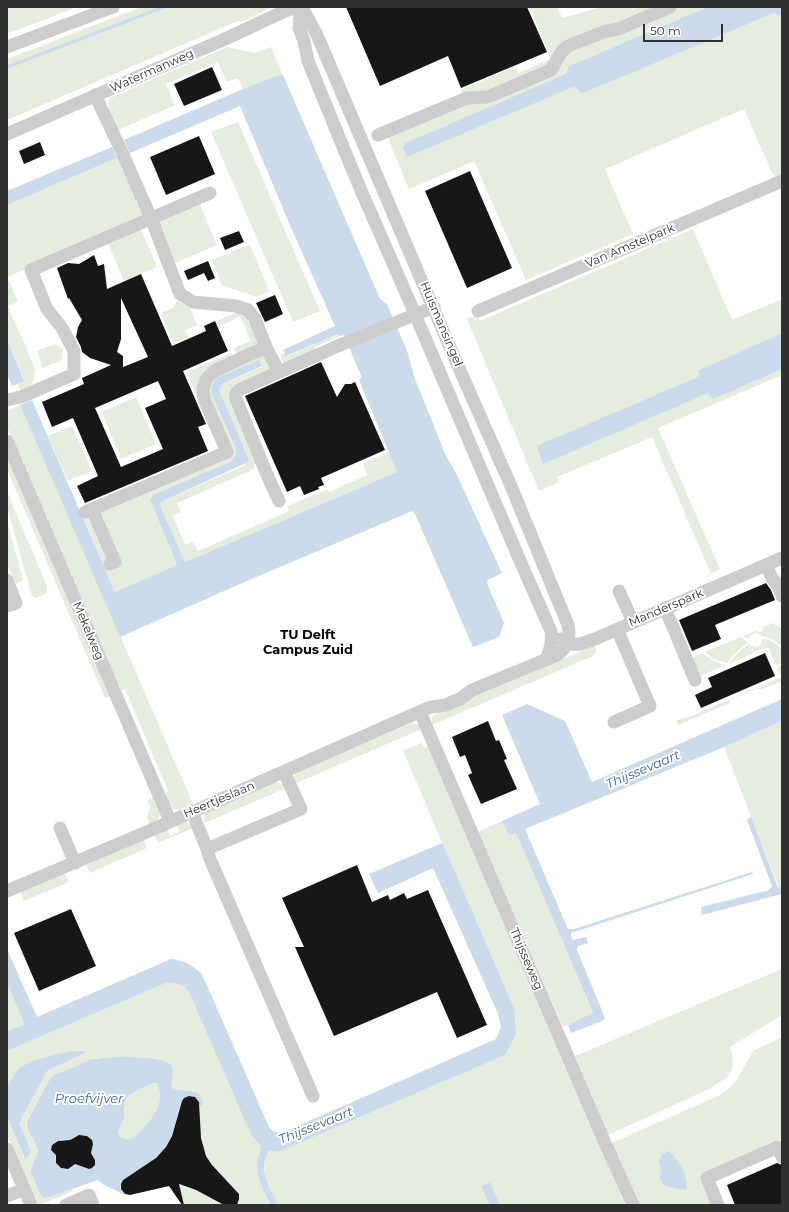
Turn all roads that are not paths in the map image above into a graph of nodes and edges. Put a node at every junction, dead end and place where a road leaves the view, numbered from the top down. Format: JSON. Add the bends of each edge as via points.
{"nodes":[{"id":1,"x":112,"y":7,"type":"edge"},
{"id":2,"x":297,"y":7,"type":"edge"},
{"id":3,"x":302,"y":7,"type":"edge"},
{"id":4,"x":670,"y":7,"type":"edge"},
{"id":5,"x":7,"y":48,"type":"edge"},
{"id":6,"x":95,"y":95,"type":"junction"},
{"id":7,"x":7,"y":134,"type":"edge"},
{"id":8,"x":378,"y":135,"type":"dead end"},
{"id":9,"x":782,"y":181,"type":"edge"},
{"id":10,"x":210,"y":193,"type":"dead end"},
{"id":11,"x":151,"y":218,"type":"junction"},
{"id":12,"x":434,"y":307,"type":"junction"},
{"id":13,"x":478,"y":311,"type":"dead end"},
{"id":14,"x":415,"y":314,"type":"junction"},
{"id":15,"x":266,"y":347,"type":"junction"},
{"id":16,"x":279,"y":372,"type":"junction"},
{"id":17,"x":7,"y":400,"type":"edge"},
{"id":18,"x":7,"y":441,"type":"edge"},
{"id":19,"x":279,"y":501,"type":"dead end"},
{"id":20,"x":782,"y":558,"type":"edge"},
{"id":21,"x":110,"y":564,"type":"dead end"},
{"id":22,"x":766,"y":565,"type":"junction"},
{"id":23,"x":7,"y":580,"type":"edge"},
{"id":24,"x":619,"y":591,"type":"dead end"},
{"id":25,"x":782,"y":596,"type":"edge"},
{"id":26,"x":12,"y":605,"type":"edge"},
{"id":27,"x":665,"y":608,"type":"junction"},
{"id":28,"x":633,"y":622,"type":"junction"},
{"id":29,"x":617,"y":629,"type":"junction"},
{"id":30,"x":551,"y":631,"type":"junction"},
{"id":31,"x":568,"y":644,"type":"junction"},
{"id":32,"x":546,"y":659,"type":"junction"},
{"id":33,"x":695,"y":680,"type":"dead end"},
{"id":34,"x":426,"y":710,"type":"junction"},
{"id":35,"x":614,"y":722,"type":"dead end"},
{"id":36,"x":284,"y":772,"type":"junction"},
{"id":37,"x":192,"y":812,"type":"junction"},
{"id":38,"x":170,"y":822,"type":"junction"},
{"id":39,"x":60,"y":828,"type":"dead end"},
{"id":40,"x":208,"y":849,"type":"junction"},
{"id":41,"x":75,"y":863,"type":"junction"},
{"id":42,"x":7,"y":891,"type":"edge"},
{"id":43,"x":313,"y":1096,"type":"dead end"},
{"id":44,"x":7,"y":1149,"type":"edge"},
{"id":45,"x":782,"y":1157,"type":"edge"},
{"id":46,"x":24,"y":1189,"type":"junction"},
{"id":47,"x":7,"y":1196,"type":"edge"},
{"id":48,"x":91,"y":1200,"type":"edge"},
{"id":49,"x":31,"y":1205,"type":"edge"},
{"id":50,"x":66,"y":1205,"type":"edge"},
{"id":51,"x":633,"y":1205,"type":"edge"},
{"id":52,"x":718,"y":1205,"type":"edge"}],
"edges":[{"from":1,"to":5,"type":"street"},
{"from":2,"to":6,"type":"street","name":"Watermanweg"},
{"from":3,"to":12,"type":"street","name":"Huismansingel","via":[[317,35]]},
{"from":3,"to":14,"type":"street","name":"Huismansingel","via":[[299,28],[308,61]]},
{"from":4,"to":8,"type":"street","via":[[568,46],[562,51],[551,70],[488,97],[467,98]]},
{"from":6,"to":7,"type":"street","name":"Watermanweg"},
{"from":6,"to":11,"type":"street"},
{"from":9,"to":13,"type":"street","name":"Van Amstelpark"},
{"from":10,"to":11,"type":"street"},
{"from":11,"to":15,"type":"street","via":[[180,294],[193,302],[236,306],[248,310]]},
{"from":11,"to":17,"type":"street","via":[[31,270],[47,308],[62,328],[74,352],[74,374],[21,397]]},
{"from":12,"to":14,"type":"street"},
{"from":12,"to":31,"type":"street","name":"Huismansingel","via":[[568,625]]},
{"from":14,"to":16,"type":"street"},
{"from":14,"to":30,"type":"street","name":"Huismansingel"},
{"from":15,"to":16,"type":"street"},
{"from":15,"to":21,"type":"street","via":[[216,370],[207,378],[203,388],[204,399],[227,452],[88,511],[115,562]]},
{"from":16,"to":19,"type":"street","via":[[240,389],[236,393],[236,399]]},
{"from":18,"to":38,"type":"street","name":"Mekelweg"},
{"from":20,"to":22,"type":"street","name":"Manderspark"},
{"from":22,"to":25,"type":"street"},
{"from":22,"to":27,"type":"street","name":"Manderspark"},
{"from":23,"to":26,"type":"street"},
{"from":24,"to":28,"type":"street"},
{"from":27,"to":28,"type":"street","name":"Manderspark"},
{"from":27,"to":33,"type":"street"},
{"from":28,"to":29,"type":"street","name":"Manderspark"},
{"from":29,"to":31,"type":"street","name":"Manderspark","via":[[595,639],[575,645]]},
{"from":29,"to":35,"type":"street","via":[[650,706]]},
{"from":30,"to":31,"type":"street"},
{"from":30,"to":32,"type":"street","via":[[551,646]]},
{"from":31,"to":32,"type":"street","name":"Heertjeslaan","via":[[557,655]]},
{"from":32,"to":34,"type":"street","name":"Heertjeslaan","via":[[472,690],[446,705]]},
{"from":34,"to":36,"type":"street","name":"Heertjeslaan"},
{"from":34,"to":51,"type":"street","name":"Thijsseweg"},
{"from":36,"to":37,"type":"street","name":"Heertjeslaan"},
{"from":36,"to":40,"type":"street","via":[[301,809]]},
{"from":37,"to":38,"type":"street","name":"Heertjeslaan"},
{"from":37,"to":40,"type":"street"},
{"from":38,"to":41,"type":"street","name":"Heertjeslaan"},
{"from":39,"to":41,"type":"street"},
{"from":40,"to":43,"type":"street"},
{"from":41,"to":42,"type":"street","name":"Heertjeslaan"},
{"from":44,"to":46,"type":"street"},
{"from":45,"to":52,"type":"street","via":[[778,1147],[707,1178]]},
{"from":46,"to":47,"type":"street"},
{"from":46,"to":49,"type":"street"},
{"from":48,"to":50,"type":"street"}]}
